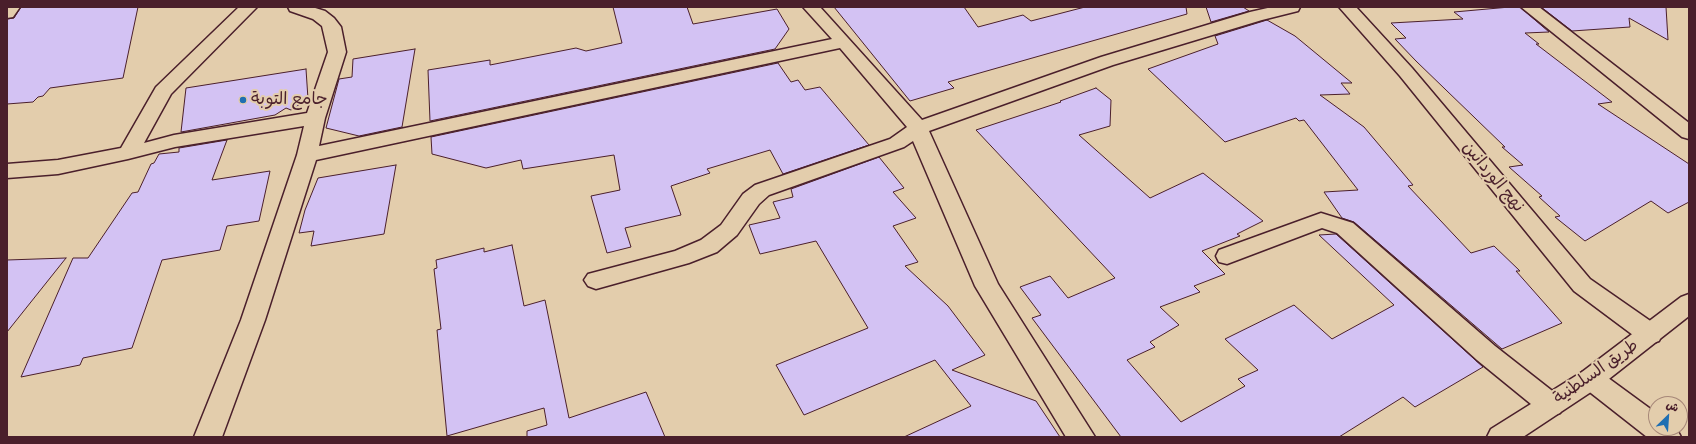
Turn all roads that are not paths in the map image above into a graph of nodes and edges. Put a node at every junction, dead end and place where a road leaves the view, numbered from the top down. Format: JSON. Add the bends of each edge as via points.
{"nodes":[{"id":1,"x":12,"y":7,"type":"edge"},
{"id":2,"x":248,"y":7,"type":"edge"},
{"id":3,"x":296,"y":7,"type":"edge"},
{"id":4,"x":811,"y":7,"type":"edge"},
{"id":5,"x":1292,"y":7,"type":"edge"},
{"id":6,"x":1346,"y":7,"type":"edge"},
{"id":7,"x":1529,"y":7,"type":"edge"},
{"id":8,"x":323,"y":11,"type":"edge"},
{"id":9,"x":7,"y":13,"type":"edge"},
{"id":10,"x":844,"y":42,"type":"junction"},
{"id":11,"x":315,"y":118,"type":"junction"},
{"id":12,"x":918,"y":128,"type":"junction"},
{"id":13,"x":1689,"y":133,"type":"edge"},
{"id":14,"x":128,"y":153,"type":"junction"},
{"id":15,"x":307,"y":155,"type":"junction"},
{"id":16,"x":7,"y":170,"type":"edge"},
{"id":17,"x":1227,"y":256,"type":"dead end"},
{"id":18,"x":596,"y":280,"type":"dead end"},
{"id":19,"x":1689,"y":303,"type":"edge"},
{"id":20,"x":1650,"y":334,"type":"junction"},
{"id":21,"x":1591,"y":379,"type":"junction"},
{"id":22,"x":1551,"y":404,"type":"junction"},
{"id":23,"x":208,"y":437,"type":"edge"},
{"id":24,"x":1081,"y":437,"type":"edge"},
{"id":25,"x":1501,"y":437,"type":"edge"},
{"id":26,"x":1667,"y":437,"type":"edge"}],
"edges":[{"from":1,"to":9,"type":"street"},
{"from":2,"to":14,"type":"street","via":[[163,91]]},
{"from":3,"to":8,"type":"street"},
{"from":4,"to":10,"type":"street"},
{"from":5,"to":12,"type":"street","via":[[1107,61]]},
{"from":6,"to":20,"type":"street","name":"نهج الوردانين","via":[[1406,72],[1582,285]]},
{"from":7,"to":13,"type":"street"},
{"from":8,"to":11,"type":"street","via":[[332,28],[337,52]]},
{"from":10,"to":12,"type":"street"},
{"from":10,"to":15,"type":"street"},
{"from":11,"to":14,"type":"street","via":[[174,141]]},
{"from":11,"to":15,"type":"street"},
{"from":12,"to":18,"type":"street","via":[[897,143],[762,190],[751,199],[729,230],[709,246],[681,257]]},
{"from":12,"to":24,"type":"street","via":[[986,286]]},
{"from":14,"to":16,"type":"street","via":[[58,167]]},
{"from":15,"to":23,"type":"street","via":[[253,320]]},
{"from":17,"to":22,"type":"street","via":[[1321,220],[1344,228],[1486,353]]},
{"from":19,"to":20,"type":"street","name":"طريق السلطنية"},
{"from":20,"to":21,"type":"street","name":"طريق السلطنية"},
{"from":21,"to":22,"type":"street","name":"طريق السلطنية"},
{"from":21,"to":26,"type":"street"},
{"from":22,"to":25,"type":"street","name":"طريق السلطنية"}]}
